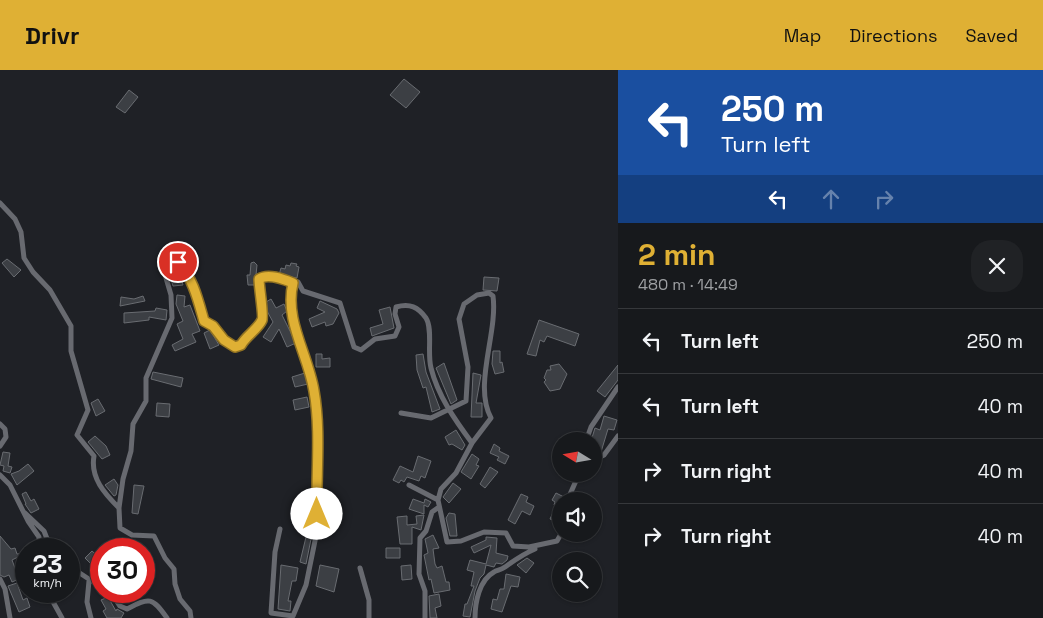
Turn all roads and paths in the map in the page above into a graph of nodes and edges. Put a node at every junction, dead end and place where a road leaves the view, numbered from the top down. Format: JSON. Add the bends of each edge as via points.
{"nodes":[{"id":1,"x":0,"y":203,"type":"edge"},
{"id":2,"x":293,"y":283,"type":"junction"},
{"id":3,"x":618,"y":387,"type":"edge"},
{"id":4,"x":447,"y":408,"type":"junction"},
{"id":5,"x":401,"y":414,"type":"dead end"},
{"id":6,"x":0,"y":424,"type":"edge"},
{"id":7,"x":589,"y":432,"type":"edge"},
{"id":8,"x":618,"y":436,"type":"edge"},
{"id":9,"x":472,"y":443,"type":"junction"},
{"id":10,"x":0,"y":446,"type":"edge"},
{"id":11,"x":602,"y":455,"type":"edge"},
{"id":12,"x":0,"y":475,"type":"edge"},
{"id":13,"x":409,"y":485,"type":"dead end"},
{"id":14,"x":438,"y":500,"type":"junction"},
{"id":15,"x":439,"y":507,"type":"junction"},
{"id":16,"x":119,"y":508,"type":"junction"},
{"id":17,"x":25,"y":513,"type":"junction"},
{"id":18,"x":280,"y":529,"type":"dead end"},
{"id":19,"x":39,"y":538,"type":"edge"},
{"id":20,"x":47,"y":538,"type":"edge"},
{"id":21,"x":554,"y":542,"type":"edge"},
{"id":22,"x":540,"y":546,"type":"junction"},
{"id":23,"x":360,"y":568,"type":"dead end"},
{"id":24,"x":80,"y":574,"type":"edge"},
{"id":25,"x":0,"y":579,"type":"edge"},
{"id":26,"x":89,"y":581,"type":"joint"},
{"id":27,"x":53,"y":603,"type":"edge"},
{"id":28,"x":118,"y":603,"type":"edge"},
{"id":29,"x":138,"y":603,"type":"edge"},
{"id":30,"x":155,"y":603,"type":"edge"},
{"id":31,"x":10,"y":618,"type":"edge"},
{"id":32,"x":62,"y":618,"type":"edge"},
{"id":33,"x":91,"y":618,"type":"edge"},
{"id":34,"x":167,"y":618,"type":"edge"},
{"id":35,"x":191,"y":618,"type":"edge"},
{"id":36,"x":369,"y":618,"type":"edge"},
{"id":37,"x":425,"y":618,"type":"edge"},
{"id":38,"x":475,"y":618,"type":"edge"}],
"edges":[{"from":1,"to":16,"type":"street","via":[[15,219],[21,232],[24,258],[50,290],[71,326],[71,351],[88,410],[77,435],[94,456],[100,488]]},
{"from":2,"to":4,"type":"street","via":[[298,282],[303,291],[314,296],[340,303],[354,347],[361,350],[375,339],[395,336],[399,327],[394,314],[396,307],[406,304],[417,308],[427,320],[431,369]]},
{"from":2,"to":16,"type":"street","via":[[274,277],[259,279],[262,320],[241,345],[235,347],[204,321],[198,296],[185,269],[178,262],[168,265],[164,271],[171,295],[172,318],[146,378],[146,401],[133,424]]},
{"from":2,"to":18,"type":"street","via":[[290,296],[292,320],[314,392],[317,514],[317,531],[306,585],[293,616],[271,613],[275,552]]},
{"from":3,"to":7,"type":"street"},
{"from":4,"to":5,"type":"street","via":[[431,418]]},
{"from":4,"to":9,"type":"street"},
{"from":4,"to":9,"type":"street","via":[[466,401],[468,368],[459,319],[464,304],[477,295],[489,293],[493,296],[495,312],[488,353],[485,407],[491,418]]},
{"from":6,"to":10,"type":"street","via":[[6,429],[6,437]]},
{"from":8,"to":11,"type":"street"},
{"from":9,"to":14,"type":"street","via":[[456,472],[441,489]]},
{"from":12,"to":17,"type":"street","via":[[10,485]]},
{"from":13,"to":14,"type":"street"},
{"from":14,"to":15,"type":"street"},
{"from":15,"to":22,"type":"street","via":[[447,542],[461,541],[484,532],[506,533],[513,546]]},
{"from":15,"to":37,"type":"street","via":[[432,512],[426,531],[420,538],[419,574],[425,591]]},
{"from":16,"to":35,"type":"street","via":[[120,528],[132,536],[154,536],[174,569],[180,599],[190,611]]},
{"from":17,"to":19,"type":"street"},
{"from":17,"to":20,"type":"street","via":[[44,530]]},
{"from":21,"to":22,"type":"street"},
{"from":22,"to":38,"type":"street","via":[[493,572],[483,583],[476,602]]},
{"from":23,"to":36,"type":"street","via":[[369,600]]},
{"from":24,"to":26,"type":"street"},
{"from":25,"to":31,"type":"street","via":[[6,589]]},
{"from":26,"to":33,"type":"street","via":[[87,602]]},
{"from":27,"to":32,"type":"street"},
{"from":28,"to":29,"type":"street","via":[[127,609]]},
{"from":30,"to":34,"type":"street"}]}
